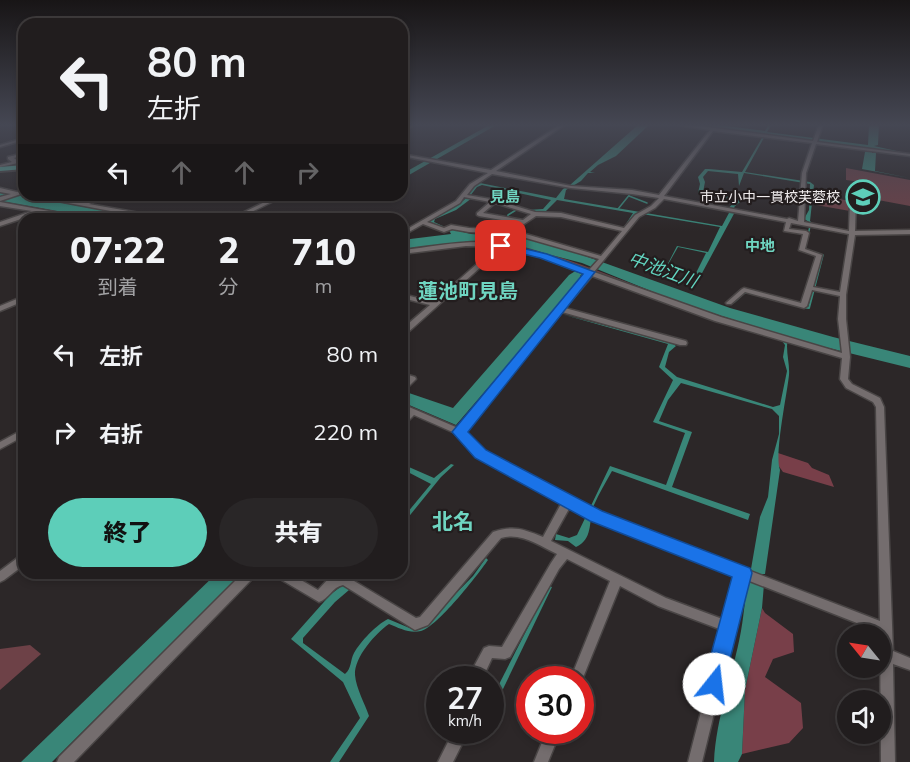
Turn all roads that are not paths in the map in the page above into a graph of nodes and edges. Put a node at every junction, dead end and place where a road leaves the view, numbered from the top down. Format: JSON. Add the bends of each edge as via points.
{"nodes":[{"id":1,"x":12,"y":160,"type":"edge"},
{"id":2,"x":423,"y":160,"type":"edge"},
{"id":3,"x":512,"y":160,"type":"edge"},
{"id":4,"x":689,"y":160,"type":"edge"},
{"id":5,"x":808,"y":160,"type":"edge"},
{"id":6,"x":18,"y":167,"type":"edge"},
{"id":7,"x":0,"y":168,"type":"edge"},
{"id":8,"x":493,"y":173,"type":"junction"},
{"id":9,"x":0,"y":190,"type":"edge"},
{"id":10,"x":18,"y":192,"type":"edge"},
{"id":11,"x":18,"y":194,"type":"edge"},
{"id":12,"x":467,"y":196,"type":"junction"},
{"id":13,"x":661,"y":197,"type":"junction"},
{"id":14,"x":0,"y":199,"type":"edge"},
{"id":15,"x":853,"y":200,"type":"dead end"},
{"id":16,"x":61,"y":201,"type":"edge"},
{"id":17,"x":92,"y":201,"type":"edge"},
{"id":18,"x":270,"y":201,"type":"edge"},
{"id":19,"x":494,"y":201,"type":"junction"},
{"id":20,"x":0,"y":204,"type":"edge"},
{"id":21,"x":83,"y":205,"type":"junction"},
{"id":22,"x":40,"y":211,"type":"junction"},
{"id":23,"x":34,"y":213,"type":"edge"},
{"id":24,"x":50,"y":213,"type":"edge"},
{"id":25,"x":128,"y":213,"type":"edge"},
{"id":26,"x":246,"y":213,"type":"edge"},
{"id":27,"x":535,"y":213,"type":"junction"},
{"id":28,"x":18,"y":218,"type":"edge"},
{"id":29,"x":789,"y":220,"type":"junction"},
{"id":30,"x":421,"y":222,"type":"junction"},
{"id":31,"x":801,"y":222,"type":"junction"},
{"id":32,"x":0,"y":224,"type":"edge"},
{"id":33,"x":408,"y":230,"type":"edge"},
{"id":34,"x":625,"y":230,"type":"junction"},
{"id":35,"x":910,"y":232,"type":"edge"},
{"id":36,"x":852,"y":233,"type":"junction"},
{"id":37,"x":501,"y":246,"type":"junction"},
{"id":38,"x":408,"y":251,"type":"edge"},
{"id":39,"x":602,"y":258,"type":"junction"},
{"id":40,"x":591,"y":272,"type":"junction"},
{"id":41,"x":812,"y":288,"type":"junction"},
{"id":42,"x":843,"y":295,"type":"junction"},
{"id":43,"x":408,"y":297,"type":"edge"},
{"id":44,"x":18,"y":301,"type":"edge"},
{"id":45,"x":729,"y":303,"type":"dead end"},
{"id":46,"x":435,"y":304,"type":"junction"},
{"id":47,"x":3,"y":307,"type":"edge"},
{"id":48,"x":559,"y":309,"type":"junction"},
{"id":49,"x":408,"y":324,"type":"edge"},
{"id":50,"x":683,"y":343,"type":"dead end"},
{"id":51,"x":846,"y":357,"type":"junction"},
{"id":52,"x":408,"y":409,"type":"edge"},
{"id":53,"x":413,"y":411,"type":"junction"},
{"id":54,"x":408,"y":416,"type":"edge"},
{"id":55,"x":460,"y":432,"type":"junction"},
{"id":56,"x":18,"y":436,"type":"edge"},
{"id":57,"x":0,"y":446,"type":"edge"},
{"id":58,"x":568,"y":500,"type":"junction"},
{"id":59,"x":545,"y":543,"type":"junction"},
{"id":60,"x":564,"y":554,"type":"junction"},
{"id":61,"x":18,"y":564,"type":"edge"},
{"id":62,"x":750,"y":576,"type":"junction"},
{"id":63,"x":0,"y":577,"type":"edge"},
{"id":64,"x":245,"y":579,"type":"edge"},
{"id":65,"x":289,"y":579,"type":"edge"},
{"id":66,"x":617,"y":579,"type":"junction"},
{"id":67,"x":874,"y":624,"type":"edge"},
{"id":68,"x":884,"y":624,"type":"edge"},
{"id":69,"x":730,"y":627,"type":"junction"},
{"id":70,"x":891,"y":657,"type":"edge"},
{"id":71,"x":910,"y":664,"type":"edge"},
{"id":72,"x":481,"y":666,"type":"edge"},
{"id":73,"x":582,"y":666,"type":"edge"},
{"id":74,"x":886,"y":678,"type":"edge"},
{"id":75,"x":455,"y":744,"type":"edge"},
{"id":76,"x":549,"y":744,"type":"edge"},
{"id":77,"x":64,"y":762,"type":"edge"},
{"id":78,"x":445,"y":762,"type":"edge"},
{"id":79,"x":542,"y":762,"type":"edge"},
{"id":80,"x":695,"y":762,"type":"edge"},
{"id":81,"x":888,"y":762,"type":"edge"}],
"edges":[{"from":1,"to":7,"type":"street","via":[[16,162]]},
{"from":2,"to":8,"type":"street"},
{"from":3,"to":8,"type":"street"},
{"from":4,"to":13,"type":"street"},
{"from":5,"to":31,"type":"street"},
{"from":6,"to":7,"type":"main road"},
{"from":8,"to":12,"type":"street","via":[[470,186]]},
{"from":8,"to":13,"type":"street"},
{"from":9,"to":10,"type":"street"},
{"from":11,"to":14,"type":"street"},
{"from":12,"to":19,"type":"street"},
{"from":12,"to":30,"type":"street"},
{"from":13,"to":29,"type":"street"},
{"from":13,"to":34,"type":"street","via":[[657,205]]},
{"from":15,"to":36,"type":"street"},
{"from":16,"to":21,"type":"street"},
{"from":17,"to":21,"type":"street"},
{"from":18,"to":26,"type":"street"},
{"from":19,"to":27,"type":"street"},
{"from":19,"to":27,"type":"street","via":[[479,214],[524,222]]},
{"from":20,"to":22,"type":"street"},
{"from":21,"to":25,"type":"street"},
{"from":22,"to":23,"type":"street"},
{"from":22,"to":24,"type":"street"},
{"from":27,"to":34,"type":"street"},
{"from":28,"to":32,"type":"street"},
{"from":29,"to":31,"type":"street"},
{"from":29,"to":41,"type":"street","via":[[786,230],[806,233],[802,250],[819,255]]},
{"from":30,"to":33,"type":"street"},
{"from":30,"to":39,"type":"street","via":[[448,228],[512,232]]},
{"from":31,"to":36,"type":"street"},
{"from":34,"to":39,"type":"street"},
{"from":35,"to":36,"type":"street"},
{"from":36,"to":42,"type":"street"},
{"from":37,"to":38,"type":"street"},
{"from":37,"to":40,"type":"street"},
{"from":37,"to":46,"type":"street"},
{"from":39,"to":40,"type":"street"},
{"from":40,"to":48,"type":"street"},
{"from":40,"to":51,"type":"street","via":[[667,302]]},
{"from":41,"to":42,"type":"street"},
{"from":41,"to":45,"type":"street","via":[[804,306],[744,290]]},
{"from":42,"to":51,"type":"street"},
{"from":43,"to":46,"type":"street"},
{"from":44,"to":47,"type":"street"},
{"from":46,"to":49,"type":"street"},
{"from":48,"to":50,"type":"street"},
{"from":48,"to":55,"type":"street"},
{"from":51,"to":68,"type":"street","via":[[846,383],[877,400],[880,407]]},
{"from":52,"to":53,"type":"street"},
{"from":53,"to":54,"type":"street"},
{"from":53,"to":55,"type":"street"},
{"from":55,"to":58,"type":"street","via":[[481,454]]},
{"from":56,"to":57,"type":"street"},
{"from":58,"to":59,"type":"street"},
{"from":58,"to":62,"type":"street","via":[[596,516]]},
{"from":59,"to":60,"type":"street"},
{"from":59,"to":65,"type":"street","via":[[514,531],[497,535],[424,621],[415,624],[348,582],[333,582],[319,597]]},
{"from":60,"to":66,"type":"street"},
{"from":60,"to":72,"type":"street","via":[[505,653],[489,652]]},
{"from":61,"to":63,"type":"street"},
{"from":62,"to":67,"type":"street"},
{"from":62,"to":69,"type":"street"},
{"from":64,"to":77,"type":"street"},
{"from":66,"to":69,"type":"street","via":[[662,602]]},
{"from":66,"to":73,"type":"street"},
{"from":69,"to":80,"type":"street"},
{"from":70,"to":71,"type":"street"},
{"from":74,"to":81,"type":"street"},
{"from":75,"to":78,"type":"street"},
{"from":76,"to":79,"type":"street"}]}
